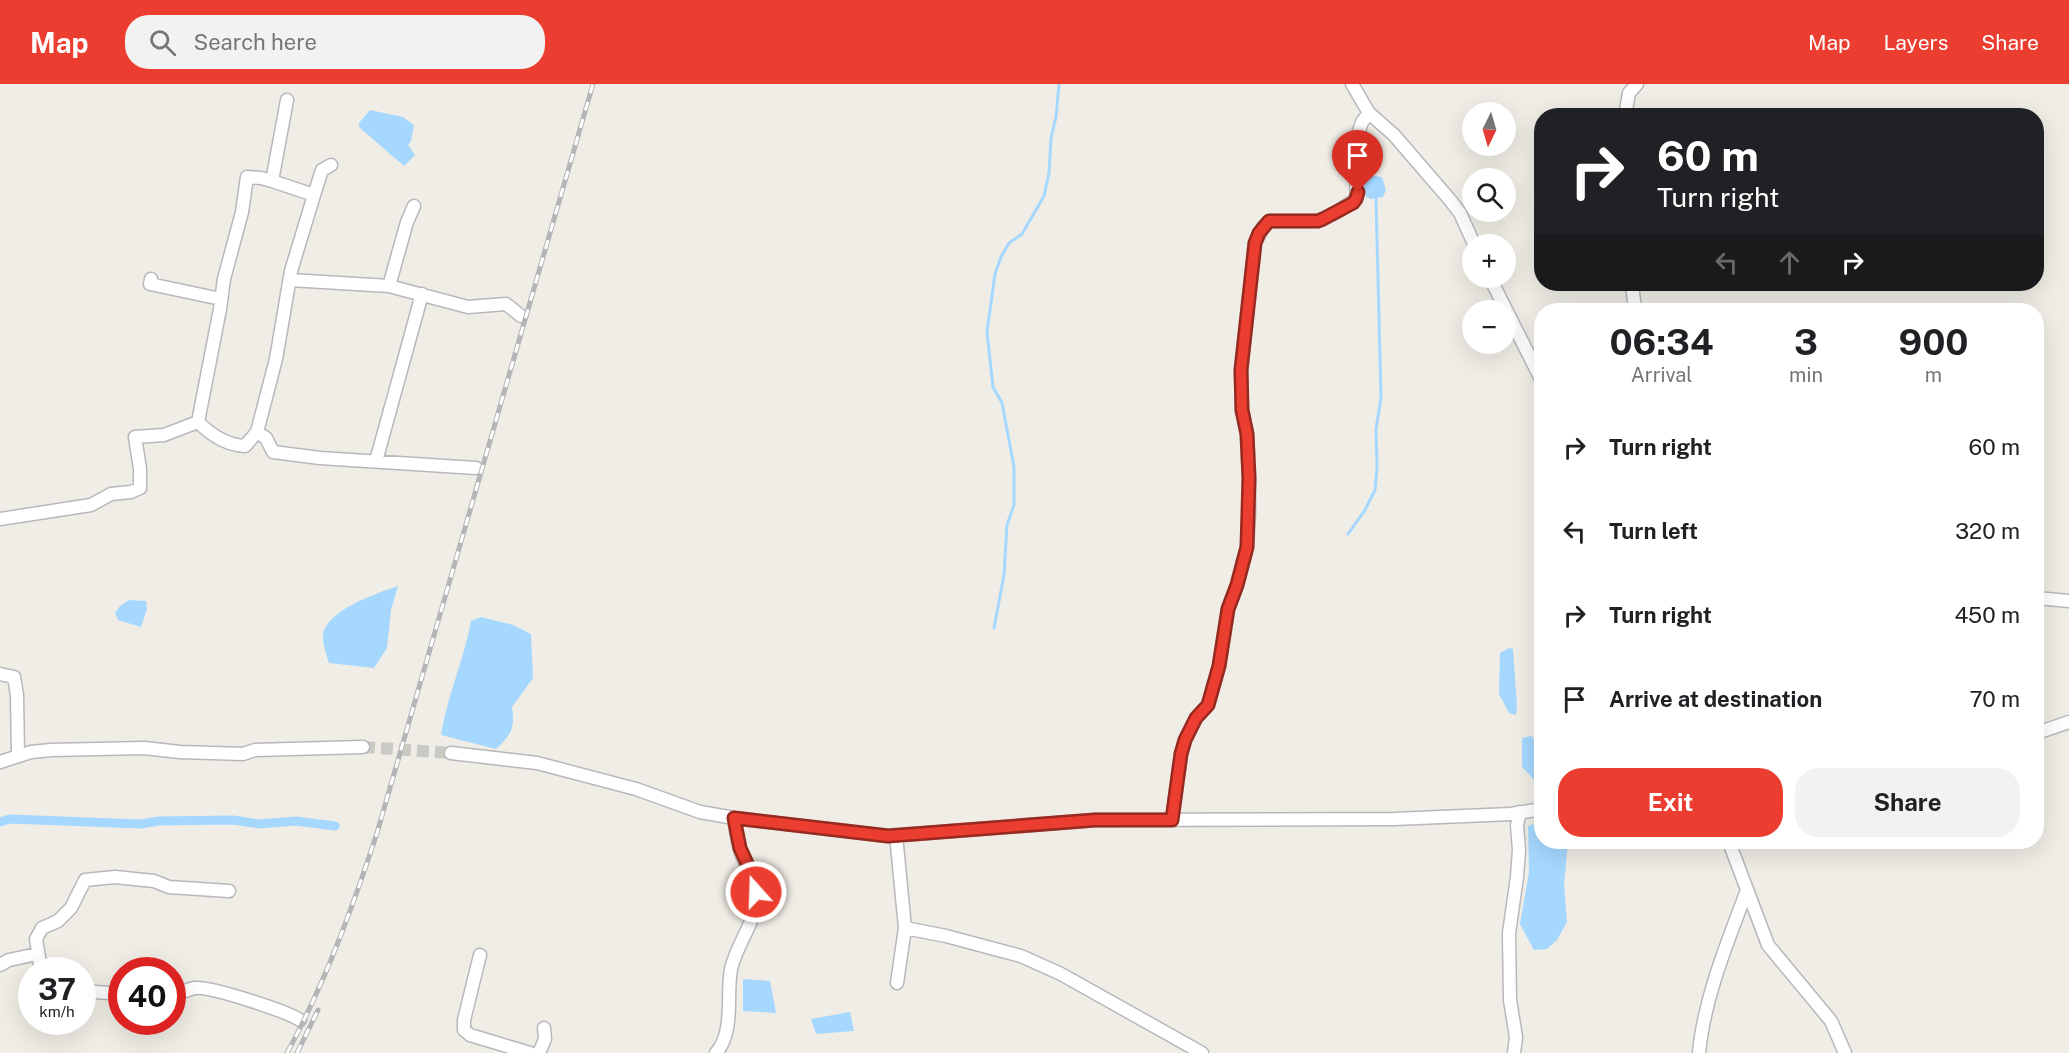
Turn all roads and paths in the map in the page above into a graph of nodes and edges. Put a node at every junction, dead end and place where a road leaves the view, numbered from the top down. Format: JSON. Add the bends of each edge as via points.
{"nodes":[{"id":1,"x":1352,"y":84,"type":"edge"},
{"id":2,"x":1637,"y":84,"type":"edge"},
{"id":3,"x":287,"y":100,"type":"dead end"},
{"id":4,"x":1626,"y":108,"type":"edge"},
{"id":5,"x":1369,"y":113,"type":"junction"},
{"id":6,"x":331,"y":165,"type":"dead end"},
{"id":7,"x":272,"y":181,"type":"junction"},
{"id":8,"x":314,"y":195,"type":"junction"},
{"id":9,"x":414,"y":206,"type":"dead end"},
{"id":10,"x":1469,"y":234,"type":"edge"},
{"id":11,"x":151,"y":279,"type":"dead end"},
{"id":12,"x":290,"y":280,"type":"junction"},
{"id":13,"x":388,"y":286,"type":"junction"},
{"id":14,"x":1495,"y":288,"type":"edge"},
{"id":15,"x":422,"y":294,"type":"junction"},
{"id":16,"x":221,"y":299,"type":"junction"},
{"id":17,"x":521,"y":316,"type":"dead end"},
{"id":18,"x":1534,"y":365,"type":"edge"},
{"id":19,"x":198,"y":422,"type":"junction"},
{"id":20,"x":257,"y":432,"type":"junction"},
{"id":21,"x":376,"y":461,"type":"junction"},
{"id":22,"x":476,"y":468,"type":"dead end"},
{"id":23,"x":0,"y":519,"type":"edge"},
{"id":24,"x":2044,"y":599,"type":"edge"},
{"id":25,"x":2069,"y":601,"type":"edge"},
{"id":26,"x":0,"y":675,"type":"edge"},
{"id":27,"x":2069,"y":722,"type":"edge"},
{"id":28,"x":2044,"y":730,"type":"edge"},
{"id":29,"x":363,"y":747,"type":"tunnel mouth"},
{"id":30,"x":452,"y":753,"type":"tunnel mouth"},
{"id":31,"x":18,"y":756,"type":"junction"},
{"id":32,"x":0,"y":762,"type":"edge"},
{"id":33,"x":1534,"y":810,"type":"edge"},
{"id":34,"x":1520,"y":812,"type":"junction"},
{"id":35,"x":734,"y":818,"type":"junction"},
{"id":36,"x":1172,"y":820,"type":"junction"},
{"id":37,"x":896,"y":835,"type":"junction"},
{"id":38,"x":1732,"y":849,"type":"edge"},
{"id":39,"x":1747,"y":890,"type":"junction"},
{"id":40,"x":229,"y":891,"type":"dead end"},
{"id":41,"x":905,"y":928,"type":"junction"},
{"id":42,"x":37,"y":954,"type":"junction"},
{"id":43,"x":480,"y":955,"type":"dead end"},
{"id":44,"x":38,"y":957,"type":"edge"},
{"id":45,"x":0,"y":965,"type":"edge"},
{"id":46,"x":897,"y":983,"type":"dead end"},
{"id":47,"x":186,"y":991,"type":"edge"},
{"id":48,"x":300,"y":1020,"type":"dead end"},
{"id":49,"x":544,"y":1028,"type":"dead end"},
{"id":50,"x":530,"y":1053,"type":"edge"},
{"id":51,"x":539,"y":1053,"type":"edge"},
{"id":52,"x":716,"y":1053,"type":"edge"},
{"id":53,"x":1202,"y":1053,"type":"edge"},
{"id":54,"x":1514,"y":1053,"type":"edge"},
{"id":55,"x":1699,"y":1053,"type":"edge"},
{"id":56,"x":1845,"y":1053,"type":"edge"}],
"edges":[{"from":1,"to":5,"type":"street"},
{"from":2,"to":4,"type":"street","via":[[1629,93]]},
{"from":3,"to":7,"type":"street"},
{"from":5,"to":10,"type":"street","via":[[1394,135],[1450,200]]},
{"from":5,"to":36,"type":"street","via":[[1359,131],[1356,199],[1318,221],[1269,221],[1259,233],[1253,251],[1241,384],[1249,478],[1247,547],[1228,609],[1208,705],[1196,718],[1181,754]]},
{"from":6,"to":8,"type":"street","via":[[322,170]]},
{"from":7,"to":8,"type":"street"},
{"from":7,"to":16,"type":"street","via":[[247,177]]},
{"from":8,"to":12,"type":"street"},
{"from":9,"to":13,"type":"street"},
{"from":11,"to":16,"type":"street","via":[[150,284]]},
{"from":12,"to":13,"type":"street"},
{"from":12,"to":20,"type":"street","via":[[276,359]]},
{"from":13,"to":15,"type":"street"},
{"from":14,"to":18,"type":"street"},
{"from":15,"to":17,"type":"street","via":[[468,307],[506,304]]},
{"from":15,"to":21,"type":"street"},
{"from":16,"to":19,"type":"street"},
{"from":19,"to":20,"type":"street","via":[[222,441],[237,446],[245,446]]},
{"from":19,"to":23,"type":"street","via":[[164,435],[135,437],[140,488],[111,494],[91,505]]},
{"from":20,"to":21,"type":"street","via":[[266,438],[273,452]]},
{"from":21,"to":22,"type":"street"},
{"from":24,"to":25,"type":"street"},
{"from":26,"to":31,"type":"street","via":[[14,677]]},
{"from":27,"to":28,"type":"street"},
{"from":29,"to":31,"type":"street","via":[[255,750],[243,754],[144,748],[51,750]]},
{"from":30,"to":35,"type":"street","via":[[537,763],[636,789],[700,812]]},
{"from":31,"to":32,"type":"street"},
{"from":33,"to":34,"type":"street"},
{"from":34,"to":36,"type":"street","via":[[1394,819]]},
{"from":34,"to":54,"type":"street","via":[[1509,933]]},
{"from":35,"to":37,"type":"street"},
{"from":35,"to":52,"type":"street","via":[[757,897],[751,922],[734,958],[729,1016]]},
{"from":36,"to":37,"type":"street","via":[[1095,820]]},
{"from":37,"to":41,"type":"street"},
{"from":38,"to":39,"type":"street"},
{"from":39,"to":55,"type":"street","via":[[1721,958]]},
{"from":39,"to":56,"type":"street","via":[[1768,945],[1830,1021]]},
{"from":40,"to":42,"type":"street","via":[[169,887],[154,881],[116,877],[85,880],[71,908],[58,921],[42,928],[36,939]]},
{"from":41,"to":46,"type":"street"},
{"from":41,"to":53,"type":"street","via":[[1021,956],[1061,974]]},
{"from":42,"to":44,"type":"street"},
{"from":42,"to":45,"type":"street"},
{"from":43,"to":50,"type":"street","via":[[464,1030]]},
{"from":47,"to":48,"type":"street","via":[[196,987],[214,991],[267,1005]]},
{"from":49,"to":51,"type":"street","via":[[545,1039]]}]}
